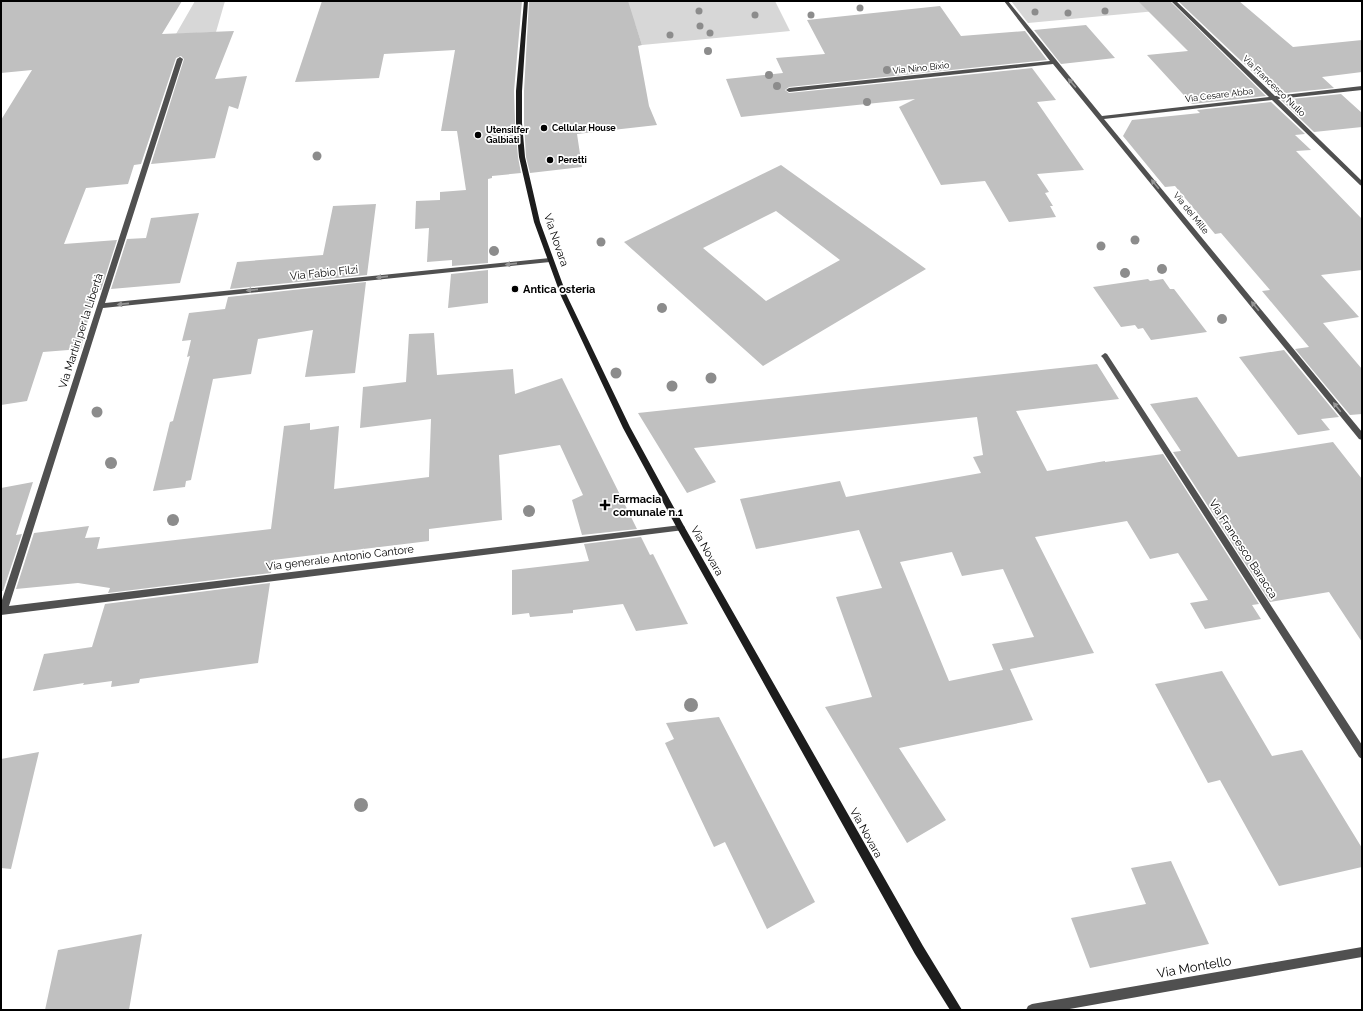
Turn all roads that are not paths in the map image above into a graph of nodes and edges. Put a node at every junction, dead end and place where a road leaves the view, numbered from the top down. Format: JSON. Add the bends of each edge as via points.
{"nodes":[{"id":1,"x":526,"y":1,"type":"edge"},
{"id":2,"x":1006,"y":1,"type":"edge"},
{"id":3,"x":1173,"y":1,"type":"edge"},
{"id":4,"x":180,"y":59,"type":"dead end"},
{"id":5,"x":1054,"y":62,"type":"junction"},
{"id":6,"x":1362,"y":88,"type":"edge"},
{"id":7,"x":789,"y":90,"type":"dead end"},
{"id":8,"x":1273,"y":98,"type":"junction"},
{"id":9,"x":1102,"y":118,"type":"junction"},
{"id":10,"x":1362,"y":184,"type":"edge"},
{"id":11,"x":550,"y":260,"type":"junction"},
{"id":12,"x":100,"y":306,"type":"junction"},
{"id":13,"x":1105,"y":356,"type":"dead end"},
{"id":14,"x":1362,"y":437,"type":"edge"},
{"id":15,"x":681,"y":528,"type":"junction"},
{"id":16,"x":2,"y":610,"type":"edge"},
{"id":17,"x":1362,"y":754,"type":"edge"},
{"id":18,"x":1362,"y":952,"type":"edge"},
{"id":19,"x":956,"y":1010,"type":"edge"},
{"id":20,"x":1032,"y":1010,"type":"edge"}],
"edges":[{"from":1,"to":11,"type":"street","name":"Via Novara","via":[[519,91],[519,130],[522,157],[537,222]]},
{"from":2,"to":5,"type":"street","name":"Via dei Mille"},
{"from":3,"to":8,"type":"street","name":"Via Francesco Nullo"},
{"from":4,"to":12,"type":"street","name":"Via Martiri per la Libertà"},
{"from":5,"to":7,"type":"street","name":"Via Nino Bixio"},
{"from":9,"to":5,"type":"street","name":"Via dei Mille","one_way":true},
{"from":6,"to":8,"type":"street","name":"Via Cesare Abba"},
{"from":8,"to":9,"type":"street","name":"Via Cesare Abba"},
{"from":8,"to":10,"type":"street","name":"Via Francesco Nullo"},
{"from":14,"to":9,"type":"street","name":"Via dei Mille","one_way":true},
{"from":11,"to":12,"type":"street","name":"Via Fabio Filzi","one_way":true},
{"from":11,"to":15,"type":"street","name":"Via Novara","via":[[564,296],[627,428]]},
{"from":12,"to":16,"type":"street","name":"Via Martiri per la Libertà"},
{"from":13,"to":17,"type":"street","name":"Via Francesco Baracca"},
{"from":15,"to":16,"type":"street","name":"Via generale Antonio Cantore"},
{"from":15,"to":19,"type":"street","name":"Via Novara"},
{"from":18,"to":20,"type":"street","name":"Via Montello"}]}
